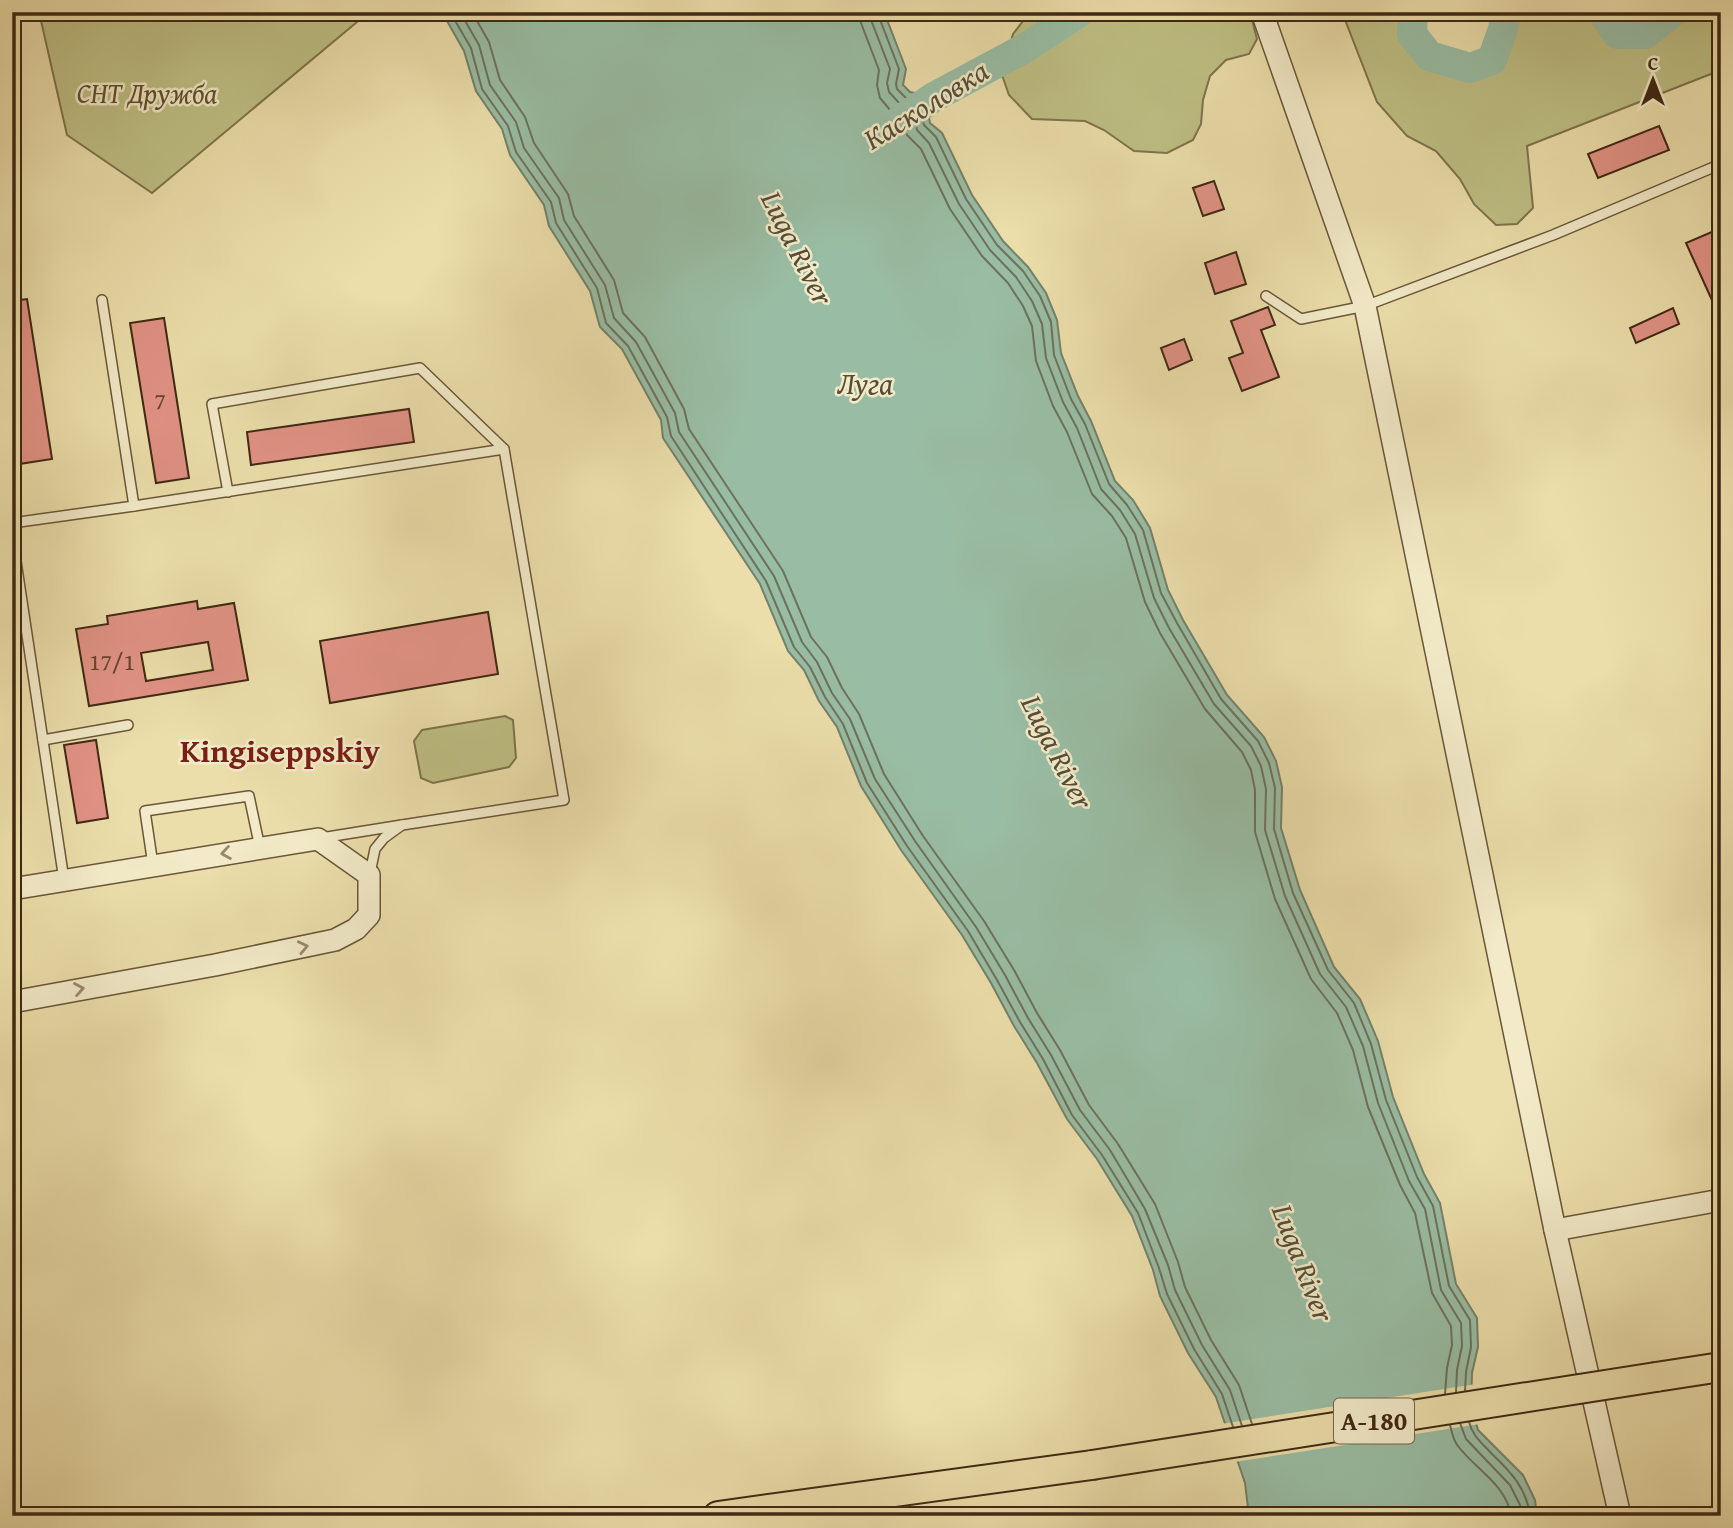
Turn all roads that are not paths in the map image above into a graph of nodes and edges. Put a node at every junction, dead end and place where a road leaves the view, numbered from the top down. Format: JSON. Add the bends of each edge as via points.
{"nodes":[{"id":1,"x":1262,"y":12,"type":"edge"},
{"id":2,"x":1721,"y":164,"type":"edge"},
{"id":3,"x":1266,"y":296,"type":"dead end"},
{"id":4,"x":102,"y":300,"type":"dead end"},
{"id":5,"x":1365,"y":306,"type":"junction"},
{"id":6,"x":504,"y":449,"type":"junction"},
{"id":7,"x":228,"y":492,"type":"junction"},
{"id":8,"x":134,"y":506,"type":"junction"},
{"id":9,"x":12,"y":523,"type":"edge"},
{"id":10,"x":12,"y":535,"type":"edge"},
{"id":11,"x":128,"y":726,"type":"dead end"},
{"id":12,"x":43,"y":740,"type":"junction"},
{"id":13,"x":402,"y":825,"type":"junction"},
{"id":14,"x":318,"y":839,"type":"junction"},
{"id":15,"x":260,"y":848,"type":"junction"},
{"id":16,"x":153,"y":865,"type":"junction"},
{"id":17,"x":369,"y":875,"type":"junction"},
{"id":18,"x":64,"y":880,"type":"junction"},
{"id":19,"x":12,"y":889,"type":"edge"},
{"id":20,"x":12,"y":1002,"type":"edge"},
{"id":21,"x":1721,"y":1200,"type":"edge"},
{"id":22,"x":1555,"y":1230,"type":"junction"},
{"id":23,"x":1721,"y":1367,"type":"edge"},
{"id":24,"x":718,"y":1516,"type":"edge"},
{"id":25,"x":1620,"y":1516,"type":"edge"}],
"edges":[{"from":1,"to":5,"type":"street"},
{"from":2,"to":5,"type":"lane","via":[[1553,235]]},
{"from":3,"to":5,"type":"lane","via":[[1301,320]]},
{"from":4,"to":8,"type":"lane"},
{"from":5,"to":22,"type":"street"},
{"from":6,"to":7,"type":"lane"},
{"from":6,"to":7,"type":"lane","via":[[420,368],[212,404]]},
{"from":6,"to":13,"type":"lane","via":[[564,800]]},
{"from":7,"to":8,"type":"lane"},
{"from":8,"to":9,"type":"lane"},
{"from":10,"to":12,"type":"lane"},
{"from":11,"to":12,"type":"lane"},
{"from":12,"to":18,"type":"lane"},
{"from":13,"to":14,"type":"lane"},
{"from":13,"to":17,"type":"lane","via":[[375,849]]},
{"from":14,"to":15,"type":"street"},
{"from":14,"to":17,"type":"street"},
{"from":15,"to":16,"type":"street","one_way":true},
{"from":15,"to":16,"type":"lane","via":[[248,796],[145,811]]},
{"from":16,"to":18,"type":"street"},
{"from":20,"to":17,"type":"street","one_way":true,"via":[[335,940],[356,929],[369,915]]},
{"from":18,"to":19,"type":"street"},
{"from":21,"to":22,"type":"street"},
{"from":22,"to":25,"type":"street"},
{"from":23,"to":24,"type":"highway","number":"А-180","bridge":true,"via":[[1092,1465]]}]}
